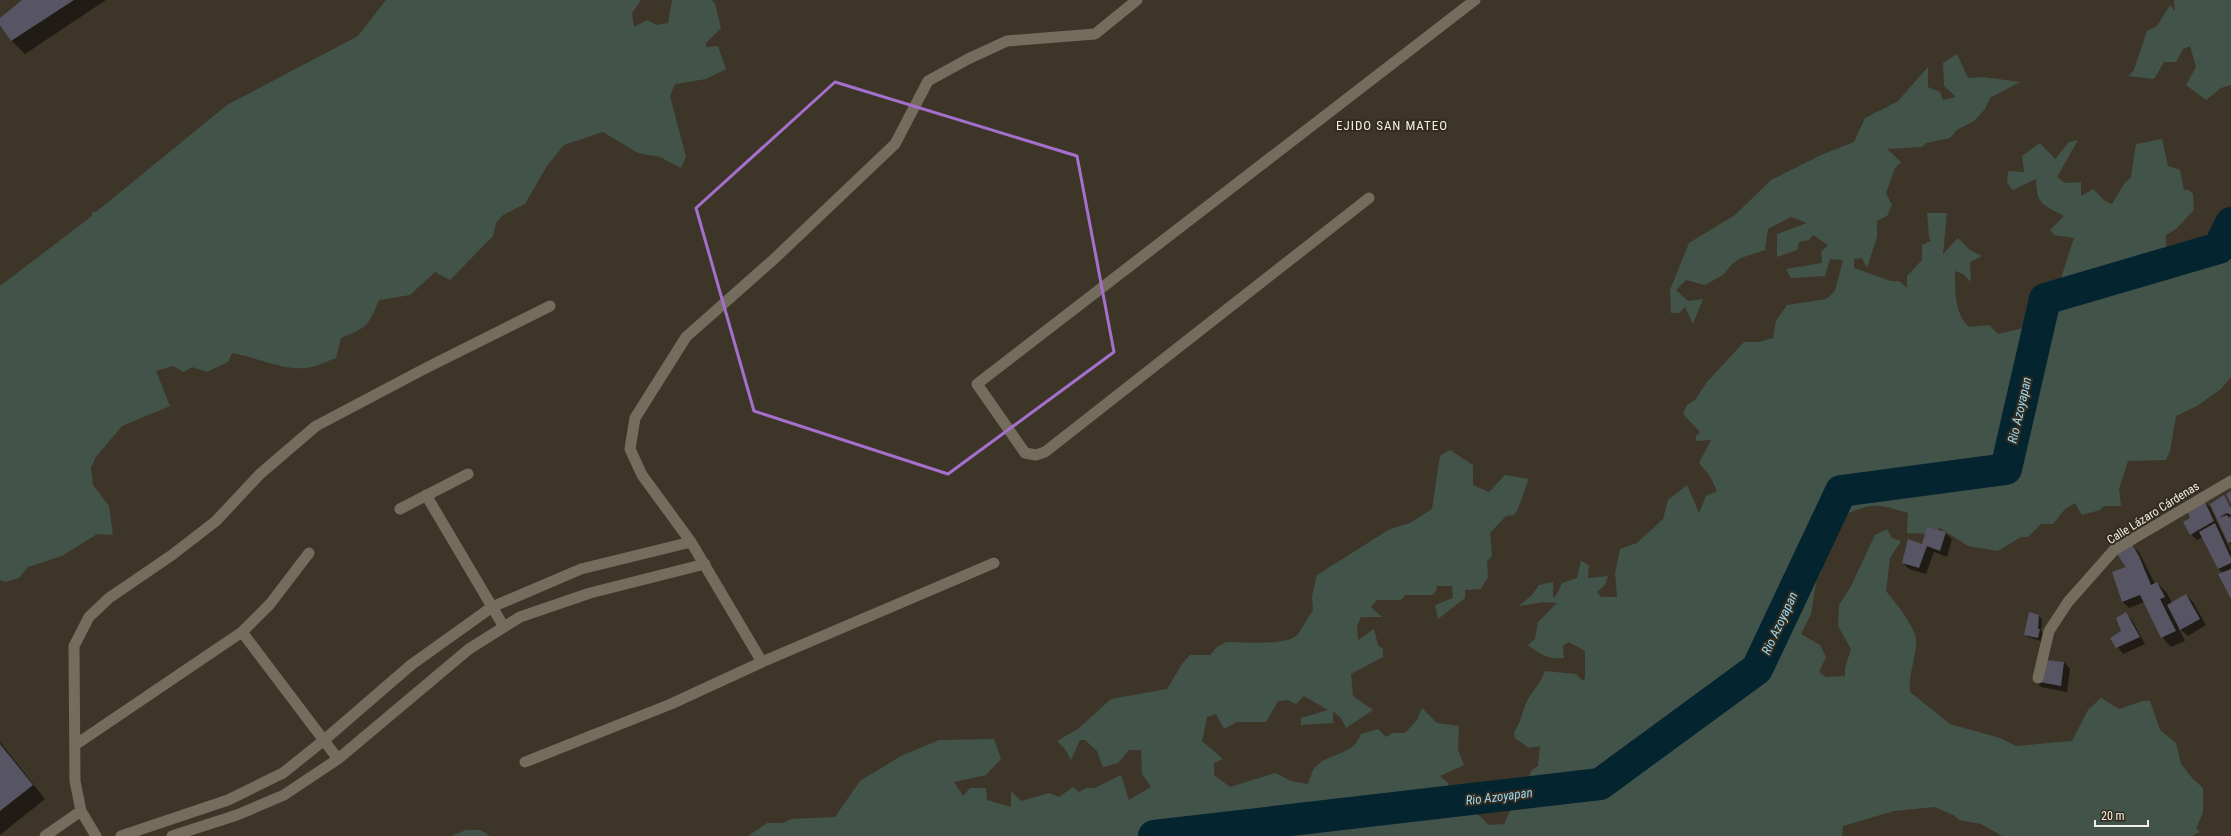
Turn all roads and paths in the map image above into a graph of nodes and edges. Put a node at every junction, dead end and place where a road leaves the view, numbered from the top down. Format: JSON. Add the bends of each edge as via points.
{"nodes":[{"id":1,"x":1136,"y":0,"type":"edge"},
{"id":2,"x":1475,"y":0,"type":"edge"},
{"id":3,"x":1369,"y":198,"type":"dead end"},
{"id":4,"x":550,"y":306,"type":"dead end"},
{"id":5,"x":468,"y":474,"type":"dead end"},
{"id":6,"x":2231,"y":481,"type":"edge"},
{"id":7,"x":426,"y":495,"type":"junction"},
{"id":8,"x":400,"y":509,"type":"dead end"},
{"id":9,"x":691,"y":542,"type":"junction"},
{"id":10,"x":309,"y":553,"type":"dead end"},
{"id":11,"x":994,"y":563,"type":"dead end"},
{"id":12,"x":705,"y":564,"type":"junction"},
{"id":13,"x":492,"y":607,"type":"junction"},
{"id":14,"x":504,"y":628,"type":"junction"},
{"id":15,"x":242,"y":632,"type":"junction"},
{"id":16,"x":762,"y":662,"type":"junction"},
{"id":17,"x":2038,"y":678,"type":"dead end"},
{"id":18,"x":323,"y":741,"type":"junction"},
{"id":19,"x":75,"y":745,"type":"junction"},
{"id":20,"x":338,"y":759,"type":"junction"},
{"id":21,"x":525,"y":762,"type":"dead end"},
{"id":22,"x":81,"y":811,"type":"junction"},
{"id":23,"x":45,"y":836,"type":"edge"},
{"id":24,"x":96,"y":836,"type":"edge"},
{"id":25,"x":121,"y":836,"type":"edge"},
{"id":26,"x":172,"y":836,"type":"edge"}],
"edges":[{"from":1,"to":9,"type":"street","via":[[1095,34],[1007,41],[928,81],[896,144],[773,260],[686,337],[636,418],[630,449],[642,475]]},
{"from":2,"to":3,"type":"street","via":[[977,384],[1025,453],[1036,455],[1045,452]]},
{"from":4,"to":19,"type":"street","via":[[316,426],[260,474],[216,521],[98,607],[82,626],[74,646]]},
{"from":5,"to":7,"type":"street"},
{"from":6,"to":17,"type":"street","name":"Calle Lázaro Cárdenas","via":[[2114,550],[2068,602],[2049,631]]},
{"from":7,"to":8,"type":"street"},
{"from":7,"to":13,"type":"street"},
{"from":9,"to":12,"type":"street"},
{"from":9,"to":13,"type":"street","via":[[581,569]]},
{"from":10,"to":15,"type":"street","via":[[270,604]]},
{"from":11,"to":16,"type":"street"},
{"from":12,"to":14,"type":"street","via":[[590,593],[520,617]]},
{"from":12,"to":16,"type":"street"},
{"from":13,"to":14,"type":"street"},
{"from":13,"to":18,"type":"street","via":[[411,665]]},
{"from":14,"to":20,"type":"street","via":[[469,648]]},
{"from":15,"to":18,"type":"street"},
{"from":15,"to":19,"type":"street"},
{"from":16,"to":21,"type":"street","via":[[671,704]]},
{"from":18,"to":20,"type":"street"},
{"from":18,"to":25,"type":"street","via":[[283,773],[228,800]]},
{"from":19,"to":22,"type":"street","via":[[75,781]]},
{"from":20,"to":26,"type":"street","via":[[284,795],[237,815]]},
{"from":22,"to":23,"type":"street"},
{"from":22,"to":24,"type":"street"}]}
